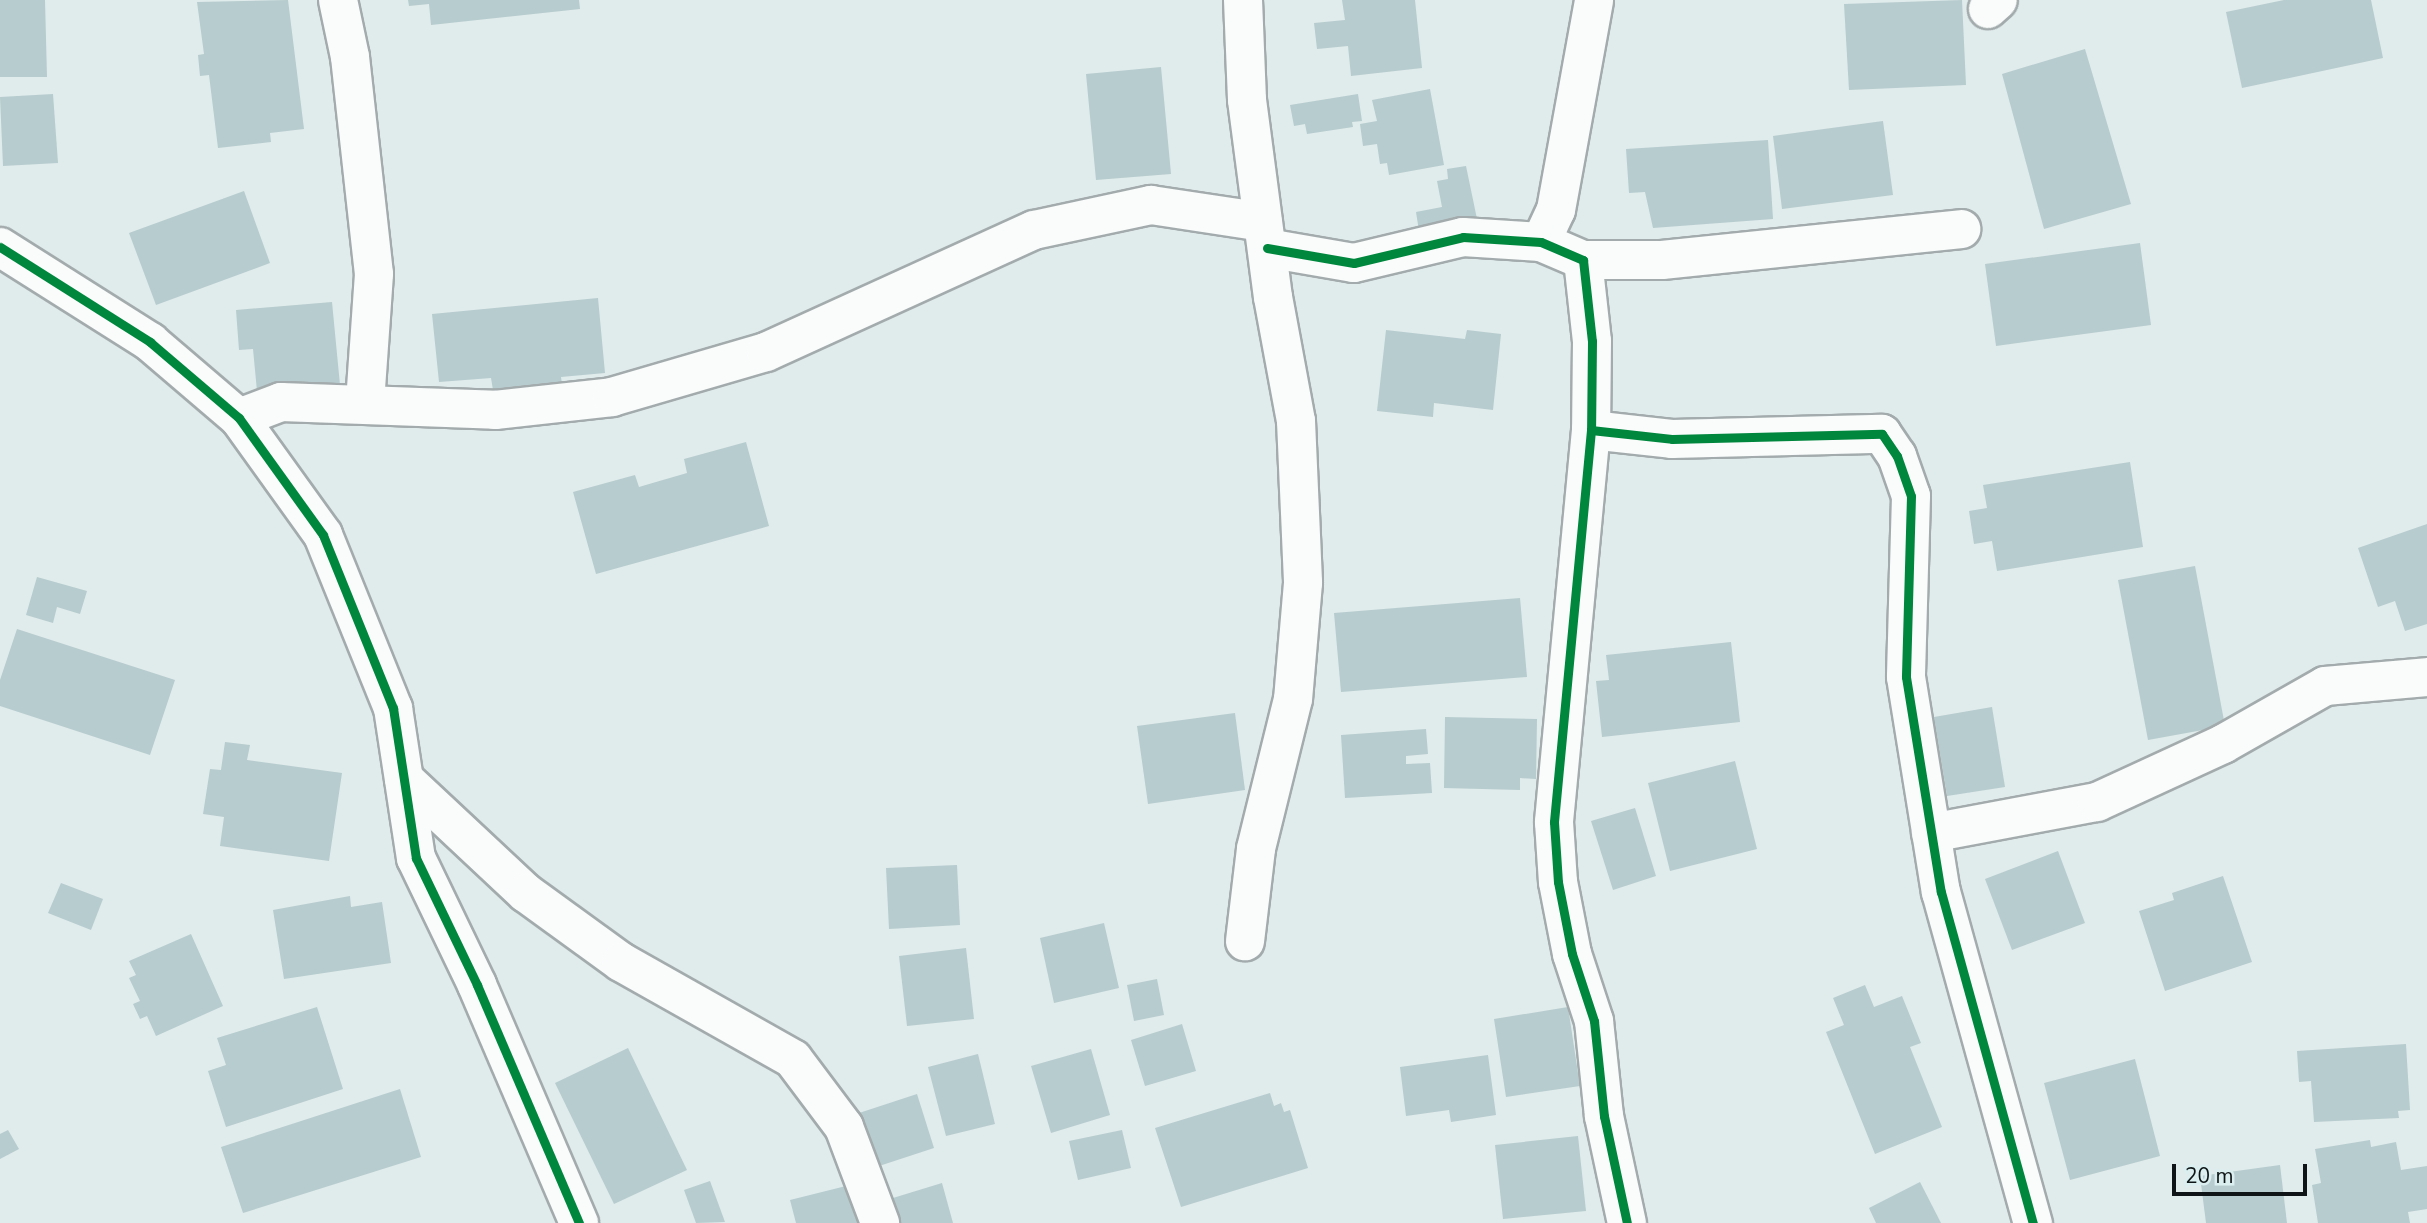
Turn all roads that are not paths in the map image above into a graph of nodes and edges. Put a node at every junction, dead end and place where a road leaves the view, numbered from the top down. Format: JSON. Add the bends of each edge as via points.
{"nodes":[{"id":1,"x":338,"y":0,"type":"edge"},
{"id":2,"x":1243,"y":0,"type":"edge"},
{"id":3,"x":1594,"y":0,"type":"edge"},
{"id":4,"x":1961,"y":229,"type":"dead end"},
{"id":5,"x":1265,"y":235,"type":"junction"},
{"id":6,"x":1541,"y":242,"type":"junction"},
{"id":7,"x":0,"y":247,"type":"edge"},
{"id":8,"x":1583,"y":260,"type":"junction"},
{"id":9,"x":365,"y":403,"type":"junction"},
{"id":10,"x":239,"y":418,"type":"junction"},
{"id":11,"x":1591,"y":430,"type":"junction"},
{"id":12,"x":2427,"y":677,"type":"edge"},
{"id":13,"x":404,"y":779,"type":"junction"},
{"id":14,"x":1931,"y":833,"type":"junction"},
{"id":15,"x":1245,"y":941,"type":"dead end"},
{"id":16,"x":579,"y":1223,"type":"edge"},
{"id":17,"x":880,"y":1223,"type":"edge"},
{"id":18,"x":1627,"y":1223,"type":"edge"},
{"id":19,"x":2033,"y":1223,"type":"edge"}],
"edges":[{"from":1,"to":9,"type":"street","via":[[374,274]]},
{"from":2,"to":5,"type":"street","via":[[1247,100]]},
{"from":3,"to":6,"type":"street","via":[[1556,210]]},
{"from":4,"to":8,"type":"street","via":[[1662,260]]},
{"from":5,"to":6,"type":"street","via":[[1353,263],[1463,237]]},
{"from":5,"to":9,"type":"street","via":[[1151,205],[1034,230],[766,352],[612,397],[495,410]]},
{"from":5,"to":15,"type":"street","via":[[1296,421],[1303,583],[1293,699],[1256,849]]},
{"from":6,"to":8,"type":"street"},
{"from":7,"to":10,"type":"street","via":[[150,342]]},
{"from":8,"to":11,"type":"street","via":[[1592,341]]},
{"from":9,"to":10,"type":"street","via":[[281,402]]},
{"from":10,"to":13,"type":"street","via":[[323,536],[393,708]]},
{"from":11,"to":14,"type":"street","via":[[1672,439],[1882,434],[1897,456],[1911,496],[1904,610],[1906,677]]},
{"from":11,"to":18,"type":"street","via":[[1554,822],[1558,882],[1572,954],[1594,1020],[1604,1116]]},
{"from":12,"to":14,"type":"street","via":[[2325,687],[2223,744],[2097,802]]},
{"from":13,"to":16,"type":"street","via":[[416,858],[477,985]]},
{"from":13,"to":17,"type":"street","via":[[526,893],[621,962],[793,1059],[844,1127]]},
{"from":14,"to":19,"type":"street","via":[[1941,892],[1980,1045]]}]}
